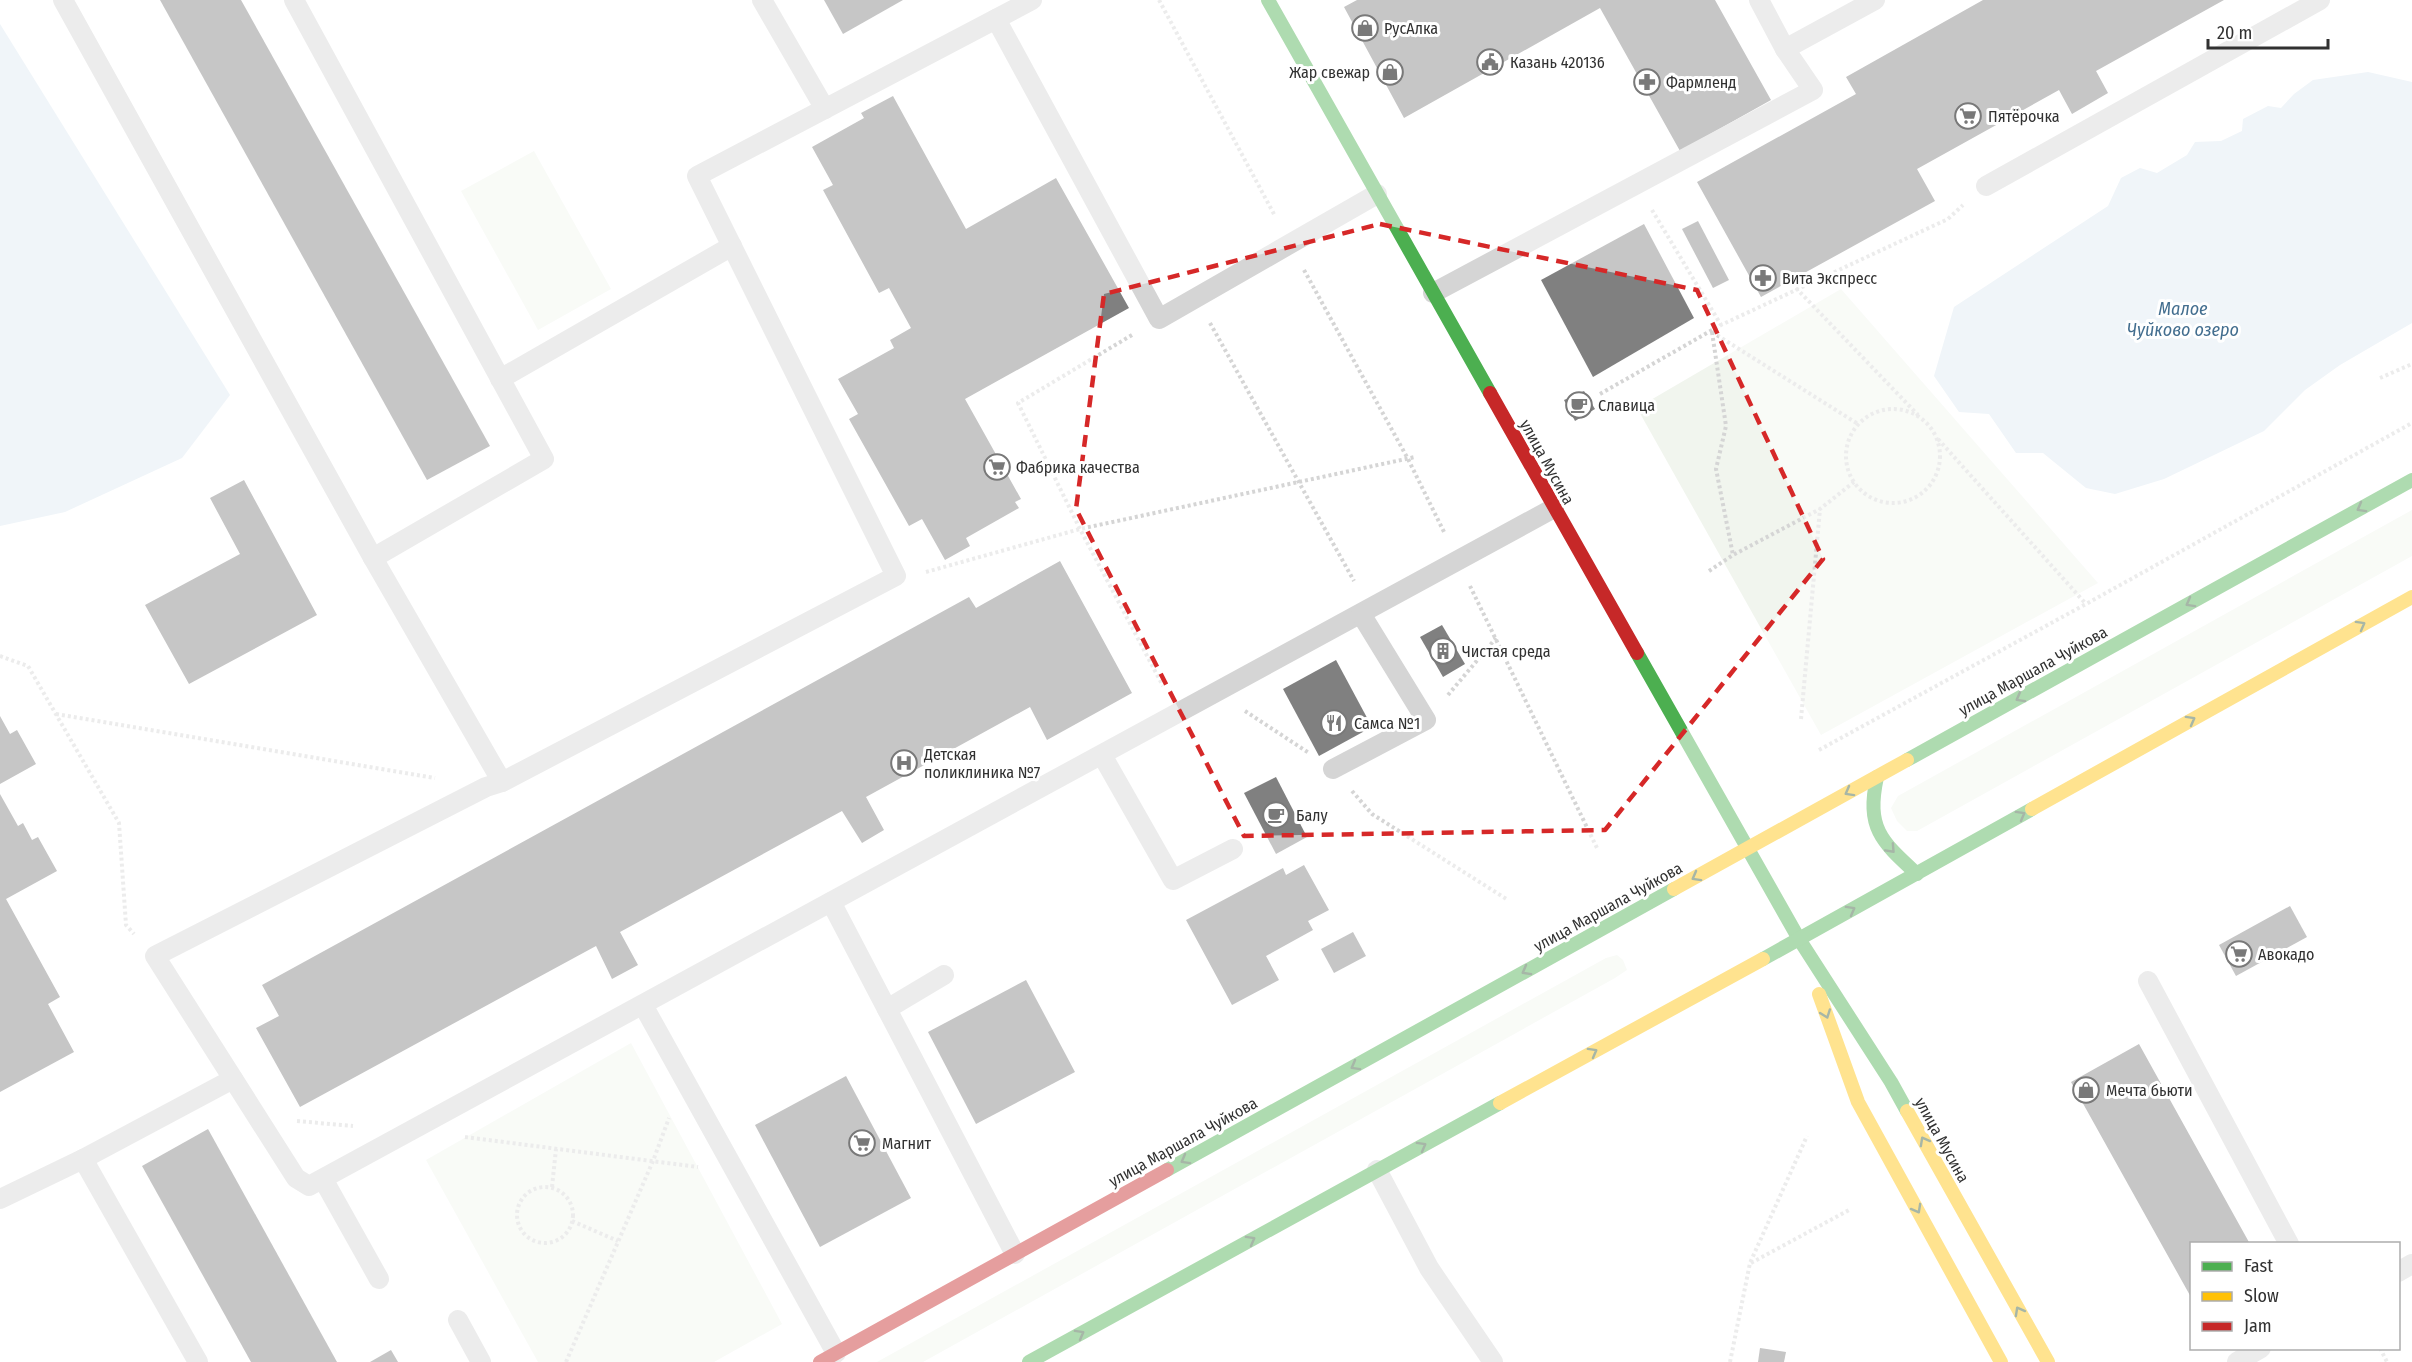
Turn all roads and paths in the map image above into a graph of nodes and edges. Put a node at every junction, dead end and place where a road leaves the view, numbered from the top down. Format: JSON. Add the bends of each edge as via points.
{"nodes":[{"id":1,"x":63,"y":0,"type":"edge"},
{"id":2,"x":294,"y":0,"type":"edge"},
{"id":3,"x":762,"y":0,"type":"edge"},
{"id":4,"x":1032,"y":0,"type":"edge"},
{"id":5,"x":1159,"y":0,"type":"edge"},
{"id":6,"x":1268,"y":0,"type":"edge"},
{"id":7,"x":1759,"y":0,"type":"edge"},
{"id":8,"x":1875,"y":0,"type":"edge"},
{"id":9,"x":2320,"y":0,"type":"edge"},
{"id":10,"x":996,"y":19,"type":"junction"},
{"id":11,"x":1785,"y":49,"type":"junction"},
{"id":12,"x":825,"y":109,"type":"junction"},
{"id":13,"x":1636,"y":183,"type":"junction"},
{"id":14,"x":1986,"y":186,"type":"joint"},
{"id":15,"x":1377,"y":194,"type":"junction"},
{"id":16,"x":1290,"y":244,"type":"junction"},
{"id":17,"x":732,"y":246,"type":"junction"},
{"id":18,"x":1796,"y":288,"type":"junction"},
{"id":19,"x":1433,"y":293,"type":"junction"},
{"id":20,"x":1196,"y":297,"type":"junction"},
{"id":21,"x":1159,"y":319,"type":"junction"},
{"id":22,"x":1721,"y":325,"type":"junction"},
{"id":23,"x":1712,"y":332,"type":"junction"},
{"id":24,"x":2412,"y":364,"type":"edge"},
{"id":25,"x":500,"y":378,"type":"junction"},
{"id":26,"x":2380,"y":378,"type":"dead end"},
{"id":27,"x":1600,"y":394,"type":"dead end"},
{"id":28,"x":1923,"y":419,"type":"junction"},
{"id":29,"x":2412,"y":423,"type":"edge"},
{"id":30,"x":1859,"y":424,"type":"junction"},
{"id":31,"x":1935,"y":436,"type":"junction"},
{"id":32,"x":1415,"y":457,"type":"dead end"},
{"id":33,"x":1408,"y":459,"type":"junction"},
{"id":34,"x":2412,"y":480,"type":"edge"},
{"id":35,"x":1854,"y":482,"type":"junction"},
{"id":36,"x":1299,"y":483,"type":"junction"},
{"id":37,"x":1554,"y":508,"type":"junction"},
{"id":38,"x":1820,"y":509,"type":"junction"},
{"id":39,"x":1080,"y":530,"type":"junction"},
{"id":40,"x":1732,"y":555,"type":"junction"},
{"id":41,"x":373,"y":558,"type":"junction"},
{"id":42,"x":1458,"y":561,"type":"junction"},
{"id":43,"x":1708,"y":571,"type":"dead end"},
{"id":44,"x":896,"y":576,"type":"junction"},
{"id":45,"x":2412,"y":597,"type":"edge"},
{"id":46,"x":2086,"y":604,"type":"junction"},
{"id":47,"x":1361,"y":614,"type":"junction"},
{"id":48,"x":1496,"y":638,"type":"junction"},
{"id":49,"x":0,"y":656,"type":"edge"},
{"id":50,"x":56,"y":714,"type":"junction"},
{"id":51,"x":1177,"y":714,"type":"junction"},
{"id":52,"x":1802,"y":719,"type":"dead end"},
{"id":53,"x":1426,"y":720,"type":"junction"},
{"id":54,"x":1819,"y":750,"type":"dead end"},
{"id":55,"x":1102,"y":755,"type":"junction"},
{"id":56,"x":1333,"y":769,"type":"dead end"},
{"id":57,"x":1877,"y":777,"type":"junction"},
{"id":58,"x":494,"y":785,"type":"junction"},
{"id":59,"x":1597,"y":848,"type":"dead end"},
{"id":60,"x":1233,"y":849,"type":"dead end"},
{"id":61,"x":1748,"y":849,"type":"junction"},
{"id":62,"x":1917,"y":874,"type":"junction"},
{"id":63,"x":831,"y":902,"type":"junction"},
{"id":64,"x":1799,"y":939,"type":"junction"},
{"id":65,"x":155,"y":956,"type":"junction"},
{"id":66,"x":944,"y":975,"type":"dead end"},
{"id":67,"x":2148,"y":981,"type":"dead end"},
{"id":68,"x":643,"y":1005,"type":"junction"},
{"id":69,"x":887,"y":1009,"type":"junction"},
{"id":70,"x":684,"y":1078,"type":"junction"},
{"id":71,"x":233,"y":1080,"type":"junction"},
{"id":72,"x":258,"y":1118,"type":"junction"},
{"id":73,"x":412,"y":1131,"type":"junction"},
{"id":74,"x":1807,"y":1136,"type":"dead end"},
{"id":75,"x":556,"y":1149,"type":"junction"},
{"id":76,"x":82,"y":1159,"type":"junction"},
{"id":77,"x":653,"y":1161,"type":"junction"},
{"id":78,"x":1377,"y":1170,"type":"junction"},
{"id":79,"x":736,"y":1172,"type":"junction"},
{"id":80,"x":323,"y":1179,"type":"junction"},
{"id":81,"x":552,"y":1188,"type":"junction"},
{"id":82,"x":0,"y":1199,"type":"edge"},
{"id":83,"x":1849,"y":1210,"type":"dead end"},
{"id":84,"x":572,"y":1221,"type":"junction"},
{"id":85,"x":618,"y":1241,"type":"junction"},
{"id":86,"x":2288,"y":1242,"type":"edge"},
{"id":87,"x":1015,"y":1254,"type":"junction"},
{"id":88,"x":1750,"y":1263,"type":"junction"},
{"id":89,"x":379,"y":1279,"type":"dead end"},
{"id":90,"x":458,"y":1320,"type":"dead end"},
{"id":91,"x":2258,"y":1350,"type":"edge"},
{"id":92,"x":828,"y":1357,"type":"edge"},
{"id":93,"x":198,"y":1362,"type":"edge"},
{"id":94,"x":482,"y":1362,"type":"edge"},
{"id":95,"x":566,"y":1362,"type":"edge"},
{"id":96,"x":1029,"y":1362,"type":"edge"},
{"id":97,"x":1493,"y":1362,"type":"edge"},
{"id":98,"x":1730,"y":1362,"type":"edge"},
{"id":99,"x":2001,"y":1362,"type":"edge"},
{"id":100,"x":2048,"y":1362,"type":"edge"},
{"id":101,"x":2237,"y":1362,"type":"edge"}],
"edges":[{"from":1,"to":41,"type":"lane"},
{"from":2,"to":25,"type":"lane"},
{"from":3,"to":12,"type":"lane"},
{"from":4,"to":10,"type":"lane"},
{"from":5,"to":16,"type":"path"},
{"from":6,"to":15,"type":"main road","name":"улица Мусина"},
{"from":7,"to":11,"type":"lane"},
{"from":8,"to":11,"type":"lane"},
{"from":9,"to":14,"type":"lane"},
{"from":10,"to":12,"type":"lane"},
{"from":10,"to":21,"type":"lane"},
{"from":11,"to":13,"type":"lane","via":[[1813,90]]},
{"from":12,"to":17,"type":"lane","via":[[697,176]]},
{"from":13,"to":19,"type":"lane"},
{"from":13,"to":22,"type":"path"},
{"from":14,"to":18,"type":"path","via":[[1948,219]]},
{"from":15,"to":16,"type":"lane"},
{"from":15,"to":19,"type":"main road","name":"улица Мусина"},
{"from":16,"to":20,"type":"lane"},
{"from":16,"to":33,"type":"path"},
{"from":17,"to":25,"type":"lane"},
{"from":17,"to":44,"type":"lane"},
{"from":18,"to":22,"type":"path"},
{"from":18,"to":28,"type":"path"},
{"from":19,"to":37,"type":"main road","name":"улица Мусина"},
{"from":20,"to":21,"type":"lane"},
{"from":20,"to":36,"type":"path"},
{"from":21,"to":39,"type":"path","via":[[1018,403]]},
{"from":22,"to":23,"type":"path"},
{"from":23,"to":27,"type":"path"},
{"from":23,"to":30,"type":"path"},
{"from":23,"to":40,"type":"path","via":[[1726,426],[1716,469]]},
{"from":24,"to":26,"type":"path"},
{"from":25,"to":41,"type":"lane","via":[[544,459]]},
{"from":28,"to":30,"type":"path","via":[[1889,409],[1867,416]]},
{"from":28,"to":31,"type":"path"},
{"from":29,"to":46,"type":"path"},
{"from":30,"to":35,"type":"path","via":[[1846,452]]},
{"from":31,"to":35,"type":"path","via":[[1940,462],[1935,478],[1911,499],[1879,501]]},
{"from":31,"to":46,"type":"path"},
{"from":32,"to":33,"type":"path"},
{"from":33,"to":36,"type":"path"},
{"from":33,"to":42,"type":"path"},
{"from":34,"to":57,"type":"main road","name":"улица Маршала Чуйкова","one_way":true},
{"from":35,"to":38,"type":"path"},
{"from":36,"to":39,"type":"path"},
{"from":36,"to":47,"type":"path","via":[[1359,591]]},
{"from":37,"to":42,"type":"lane"},
{"from":37,"to":61,"type":"main road","name":"улица Мусина"},
{"from":38,"to":40,"type":"path"},
{"from":38,"to":52,"type":"path"},
{"from":39,"to":44,"type":"path","via":[[930,571]]},
{"from":39,"to":51,"type":"path"},
{"from":40,"to":43,"type":"path"},
{"from":41,"to":58,"type":"lane"},
{"from":42,"to":47,"type":"lane"},
{"from":42,"to":48,"type":"path"},
{"from":44,"to":58,"type":"lane"},
{"from":62,"to":45,"type":"main road","one_way":true},
{"from":46,"to":54,"type":"path"},
{"from":47,"to":51,"type":"lane"},
{"from":47,"to":53,"type":"lane"},
{"from":48,"to":53,"type":"path"},
{"from":48,"to":59,"type":"path"},
{"from":49,"to":50,"type":"path","via":[[28,666]]},
{"from":50,"to":58,"type":"path"},
{"from":50,"to":65,"type":"path","via":[[119,824],[126,925]]},
{"from":51,"to":55,"type":"lane"},
{"from":53,"to":56,"type":"lane"},
{"from":55,"to":60,"type":"lane","via":[[1173,880]]},
{"from":55,"to":63,"type":"lane"},
{"from":57,"to":61,"type":"main road","name":"улица Маршала Чуйкова","one_way":true},
{"from":57,"to":62,"type":"main road","one_way":true,"via":[[1871,807],[1875,825],[1884,842]]},
{"from":58,"to":65,"type":"lane"},
{"from":61,"to":64,"type":"main road","name":"улица Мусина"},
{"from":61,"to":87,"type":"main road","name":"улица Маршала Чуйкова","one_way":true},
{"from":64,"to":62,"type":"main road","one_way":true},
{"from":63,"to":68,"type":"lane"},
{"from":63,"to":69,"type":"lane"},
{"from":78,"to":64,"type":"main road","one_way":true},
{"from":64,"to":99,"type":"main road","name":"улица Мусина","one_way":true,"via":[[1858,1102]]},
{"from":100,"to":64,"type":"main road","name":"улица Мусина","one_way":true,"via":[[1891,1082]]},
{"from":65,"to":71,"type":"lane"},
{"from":66,"to":69,"type":"lane"},
{"from":67,"to":86,"type":"lane"},
{"from":68,"to":70,"type":"lane"},
{"from":68,"to":73,"type":"lane"},
{"from":69,"to":87,"type":"lane"},
{"from":70,"to":77,"type":"path"},
{"from":70,"to":79,"type":"lane"},
{"from":71,"to":72,"type":"lane"},
{"from":71,"to":76,"type":"lane"},
{"from":72,"to":73,"type":"path"},
{"from":72,"to":80,"type":"lane","via":[[296,1178],[309,1186]]},
{"from":73,"to":75,"type":"path"},
{"from":73,"to":80,"type":"lane"},
{"from":74,"to":88,"type":"path"},
{"from":75,"to":77,"type":"path"},
{"from":75,"to":81,"type":"path"},
{"from":76,"to":82,"type":"lane"},
{"from":76,"to":93,"type":"lane"},
{"from":77,"to":79,"type":"path"},
{"from":77,"to":85,"type":"path"},
{"from":96,"to":78,"type":"main road","one_way":true},
{"from":78,"to":97,"type":"lane","via":[[1429,1268]]},
{"from":79,"to":92,"type":"lane"},
{"from":80,"to":89,"type":"lane"},
{"from":81,"to":84,"type":"path","via":[[569,1200]]},
{"from":81,"to":84,"type":"path","via":[[538,1187],[519,1204],[521,1230],[530,1239],[556,1241]]},
{"from":83,"to":88,"type":"path"},
{"from":84,"to":85,"type":"path"},
{"from":85,"to":95,"type":"path"},
{"from":87,"to":92,"type":"main road","name":"улица Маршала Чуйкова"},
{"from":88,"to":98,"type":"path"},
{"from":90,"to":94,"type":"lane"},
{"from":91,"to":101,"type":"lane"}]}
